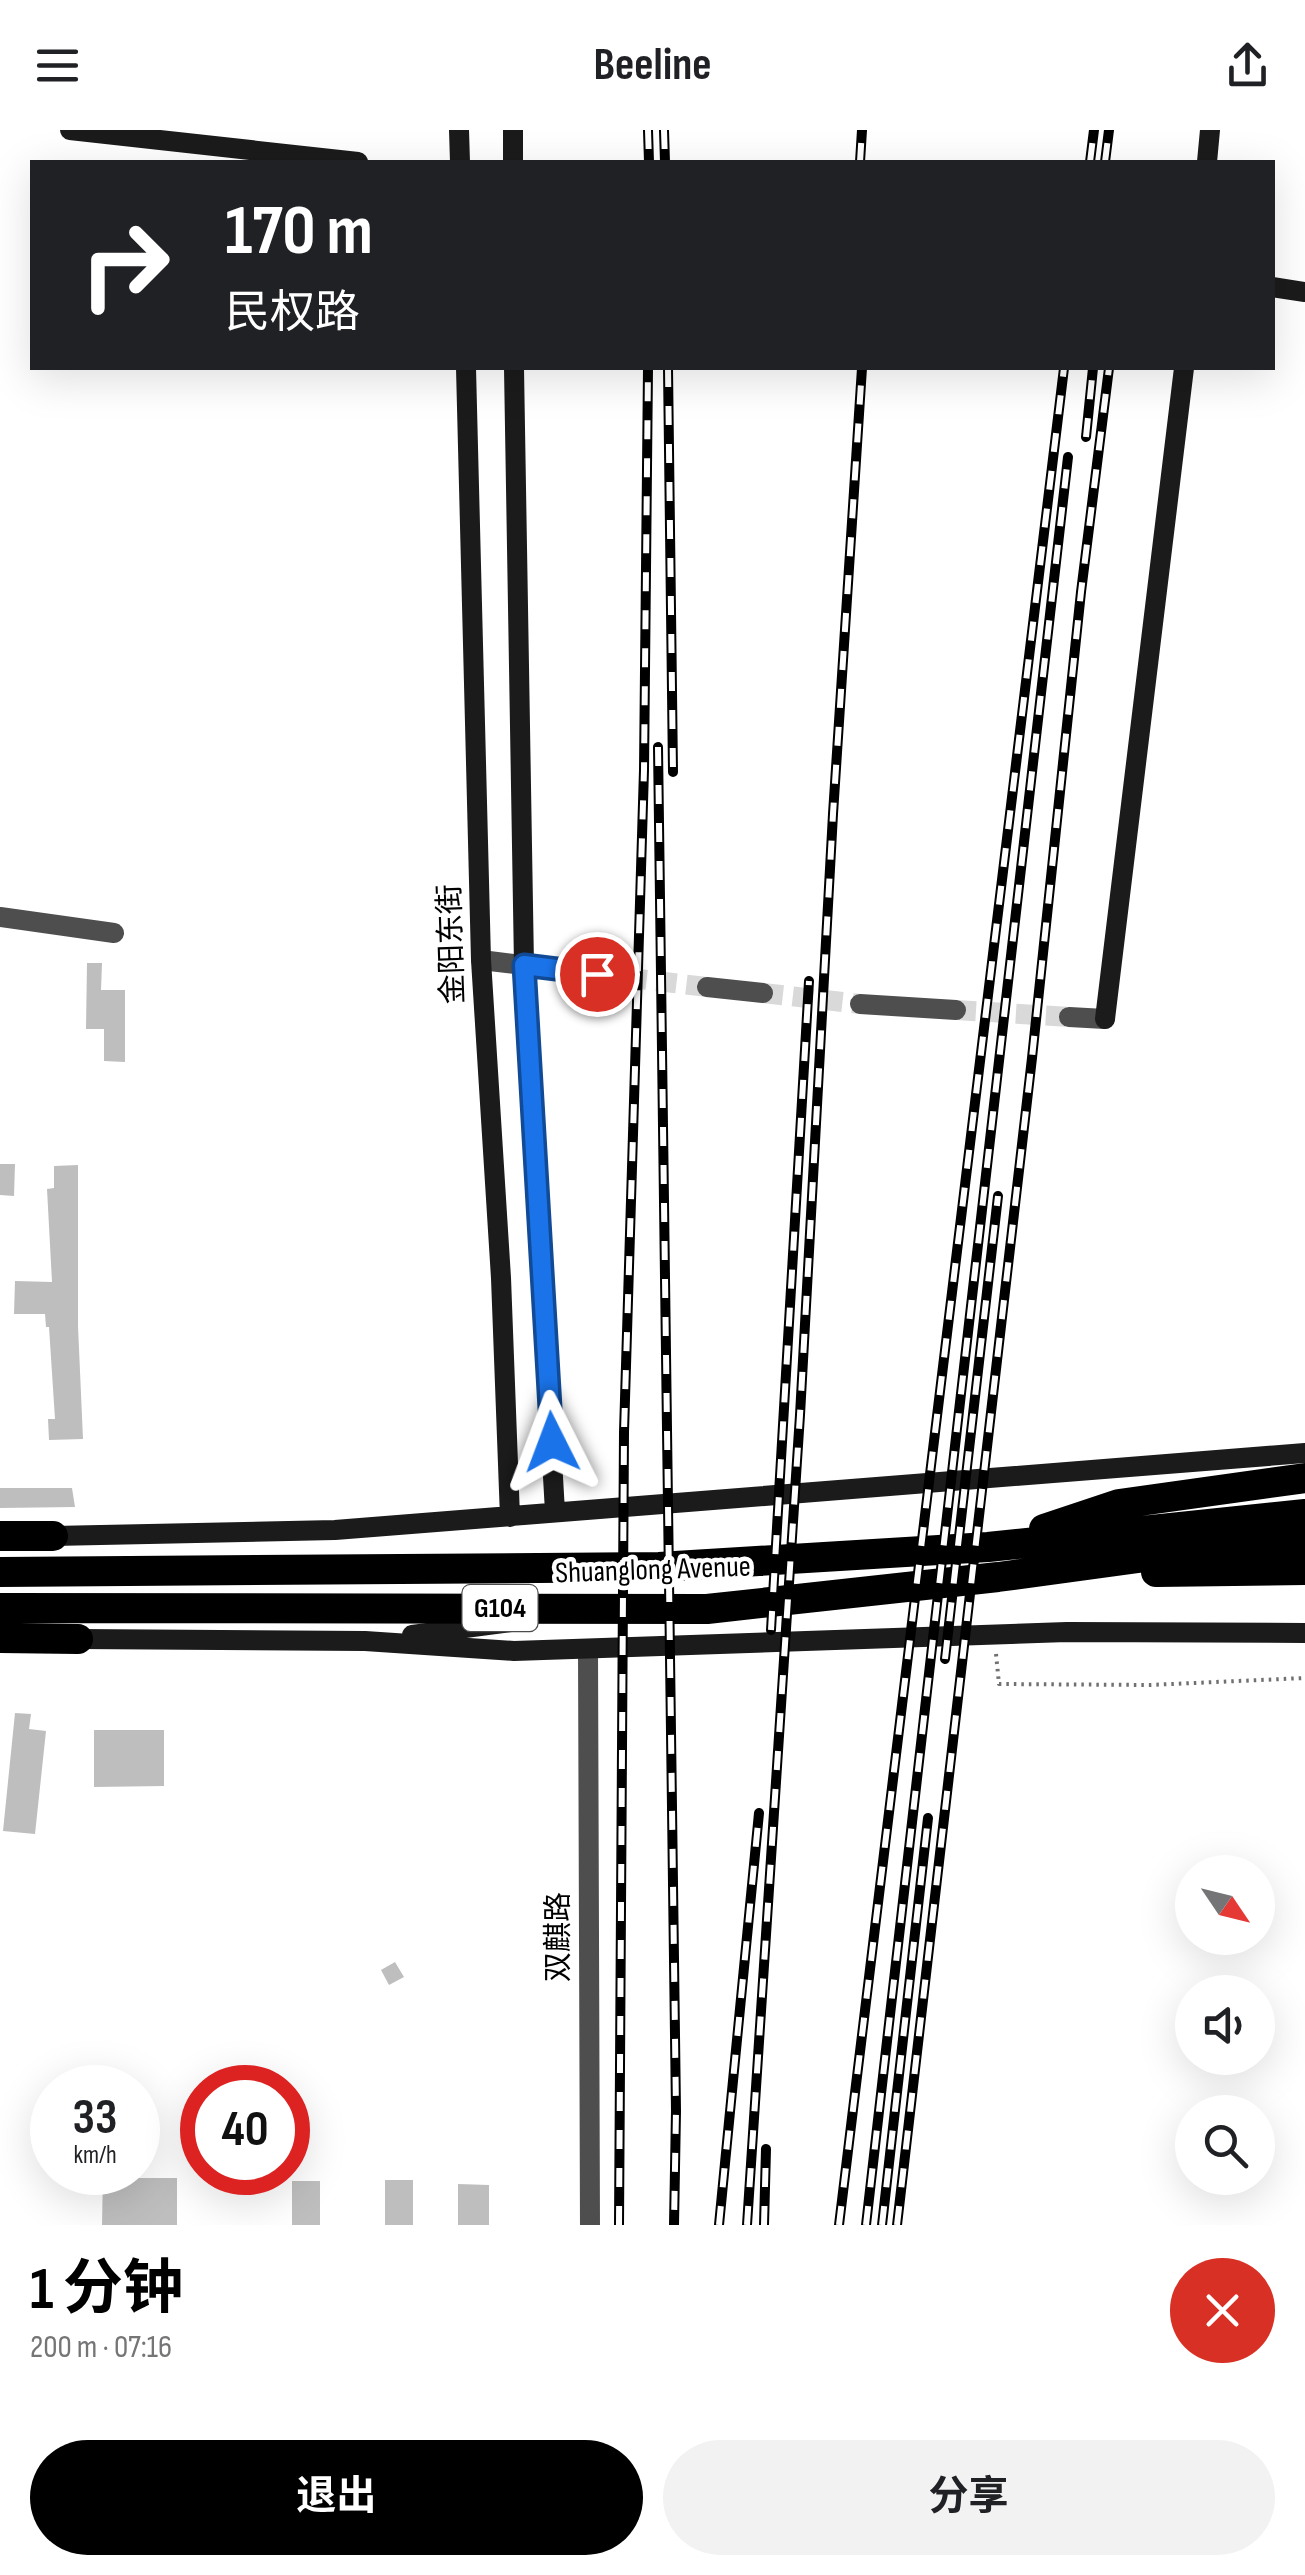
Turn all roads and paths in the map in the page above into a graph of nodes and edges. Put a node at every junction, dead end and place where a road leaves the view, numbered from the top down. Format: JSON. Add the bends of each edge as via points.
{"nodes":[{"id":1,"x":70,"y":130,"type":"edge"},
{"id":2,"x":459,"y":130,"type":"edge"},
{"id":3,"x":513,"y":130,"type":"edge"},
{"id":4,"x":1210,"y":130,"type":"edge"},
{"id":5,"x":340,"y":160,"type":"edge"},
{"id":6,"x":460,"y":160,"type":"edge"},
{"id":7,"x":513,"y":160,"type":"edge"},
{"id":8,"x":1206,"y":160,"type":"edge"},
{"id":9,"x":1275,"y":287,"type":"edge"},
{"id":10,"x":1305,"y":292,"type":"edge"},
{"id":11,"x":466,"y":370,"type":"edge"},
{"id":12,"x":514,"y":370,"type":"edge"},
{"id":13,"x":1184,"y":370,"type":"edge"},
{"id":14,"x":0,"y":917,"type":"edge"},
{"id":15,"x":114,"y":933,"type":"dead end"},
{"id":16,"x":481,"y":960,"type":"junction"},
{"id":17,"x":524,"y":965,"type":"junction"},
{"id":18,"x":597,"y":974,"type":"tunnel mouth"},
{"id":19,"x":707,"y":987,"type":"tunnel mouth"},
{"id":20,"x":763,"y":993,"type":"tunnel mouth"},
{"id":21,"x":860,"y":1004,"type":"tunnel mouth"},
{"id":22,"x":956,"y":1010,"type":"tunnel mouth"},
{"id":23,"x":1069,"y":1017,"type":"tunnel mouth"},
{"id":24,"x":1305,"y":1453,"type":"edge"},
{"id":25,"x":1305,"y":1478,"type":"edge"},
{"id":26,"x":556,"y":1512,"type":"junction"},
{"id":27,"x":1305,"y":1514,"type":"edge"},
{"id":28,"x":510,"y":1518,"type":"junction"},
{"id":29,"x":0,"y":1536,"type":"edge"},
{"id":30,"x":53,"y":1536,"type":"joint"},
{"id":31,"x":1305,"y":1540,"type":"edge"},
{"id":32,"x":988,"y":1547,"type":"junction"},
{"id":33,"x":1305,"y":1570,"type":"edge"},
{"id":34,"x":0,"y":1572,"type":"edge"},
{"id":35,"x":998,"y":1576,"type":"junction"},
{"id":36,"x":0,"y":1608,"type":"edge"},
{"id":37,"x":622,"y":1608,"type":"junction"},
{"id":38,"x":1305,"y":1633,"type":"edge"},
{"id":39,"x":994,"y":1634,"type":"junction"},
{"id":40,"x":0,"y":1638,"type":"edge"},
{"id":41,"x":78,"y":1639,"type":"joint"},
{"id":42,"x":365,"y":1641,"type":"junction"},
{"id":43,"x":588,"y":1649,"type":"junction"},
{"id":44,"x":1305,"y":1678,"type":"edge"},
{"id":45,"x":590,"y":2225,"type":"edge"}],
"edges":[{"from":1,"to":5,"type":"street"},
{"from":2,"to":6,"type":"street"},
{"from":3,"to":7,"type":"street"},
{"from":4,"to":8,"type":"street"},
{"from":9,"to":10,"type":"street"},
{"from":11,"to":16,"type":"street","name":"金阳东街"},
{"from":12,"to":17,"type":"street"},
{"from":13,"to":23,"type":"street","via":[[1104,1020]]},
{"from":14,"to":15,"type":"street"},
{"from":16,"to":17,"type":"street"},
{"from":16,"to":28,"type":"street","name":"金阳东街"},
{"from":17,"to":18,"type":"street"},
{"from":17,"to":26,"type":"street"},
{"from":19,"to":20,"type":"street"},
{"from":21,"to":22,"type":"street"},
{"from":24,"to":26,"type":"street"},
{"from":25,"to":32,"type":"highway","number":"G104","via":[[1119,1504]]},
{"from":26,"to":28,"type":"street"},
{"from":27,"to":32,"type":"highway","name":"Shuanglong Avenue"},
{"from":28,"to":30,"type":"street"},
{"from":29,"to":30,"type":"highway"},
{"from":31,"to":35,"type":"highway","name":"Shuanglong Avenue"},
{"from":32,"to":34,"type":"highway","name":"Shuanglong Avenue","number":"G104","via":[[659,1566]]},
{"from":33,"to":35,"type":"highway","number":"G104"},
{"from":35,"to":37,"type":"highway","name":"Shuanglong Avenue","number":"G104","via":[[706,1609]]},
{"from":36,"to":37,"type":"highway","name":"Shuanglong Avenue","number":"G104"},
{"from":37,"to":42,"type":"street"},
{"from":38,"to":39,"type":"street"},
{"from":39,"to":43,"type":"street"},
{"from":39,"to":44,"type":"path","via":[[1000,1684]]},
{"from":40,"to":41,"type":"highway"},
{"from":41,"to":42,"type":"street"},
{"from":42,"to":43,"type":"street"},
{"from":43,"to":45,"type":"street","name":"双麒路"}]}
